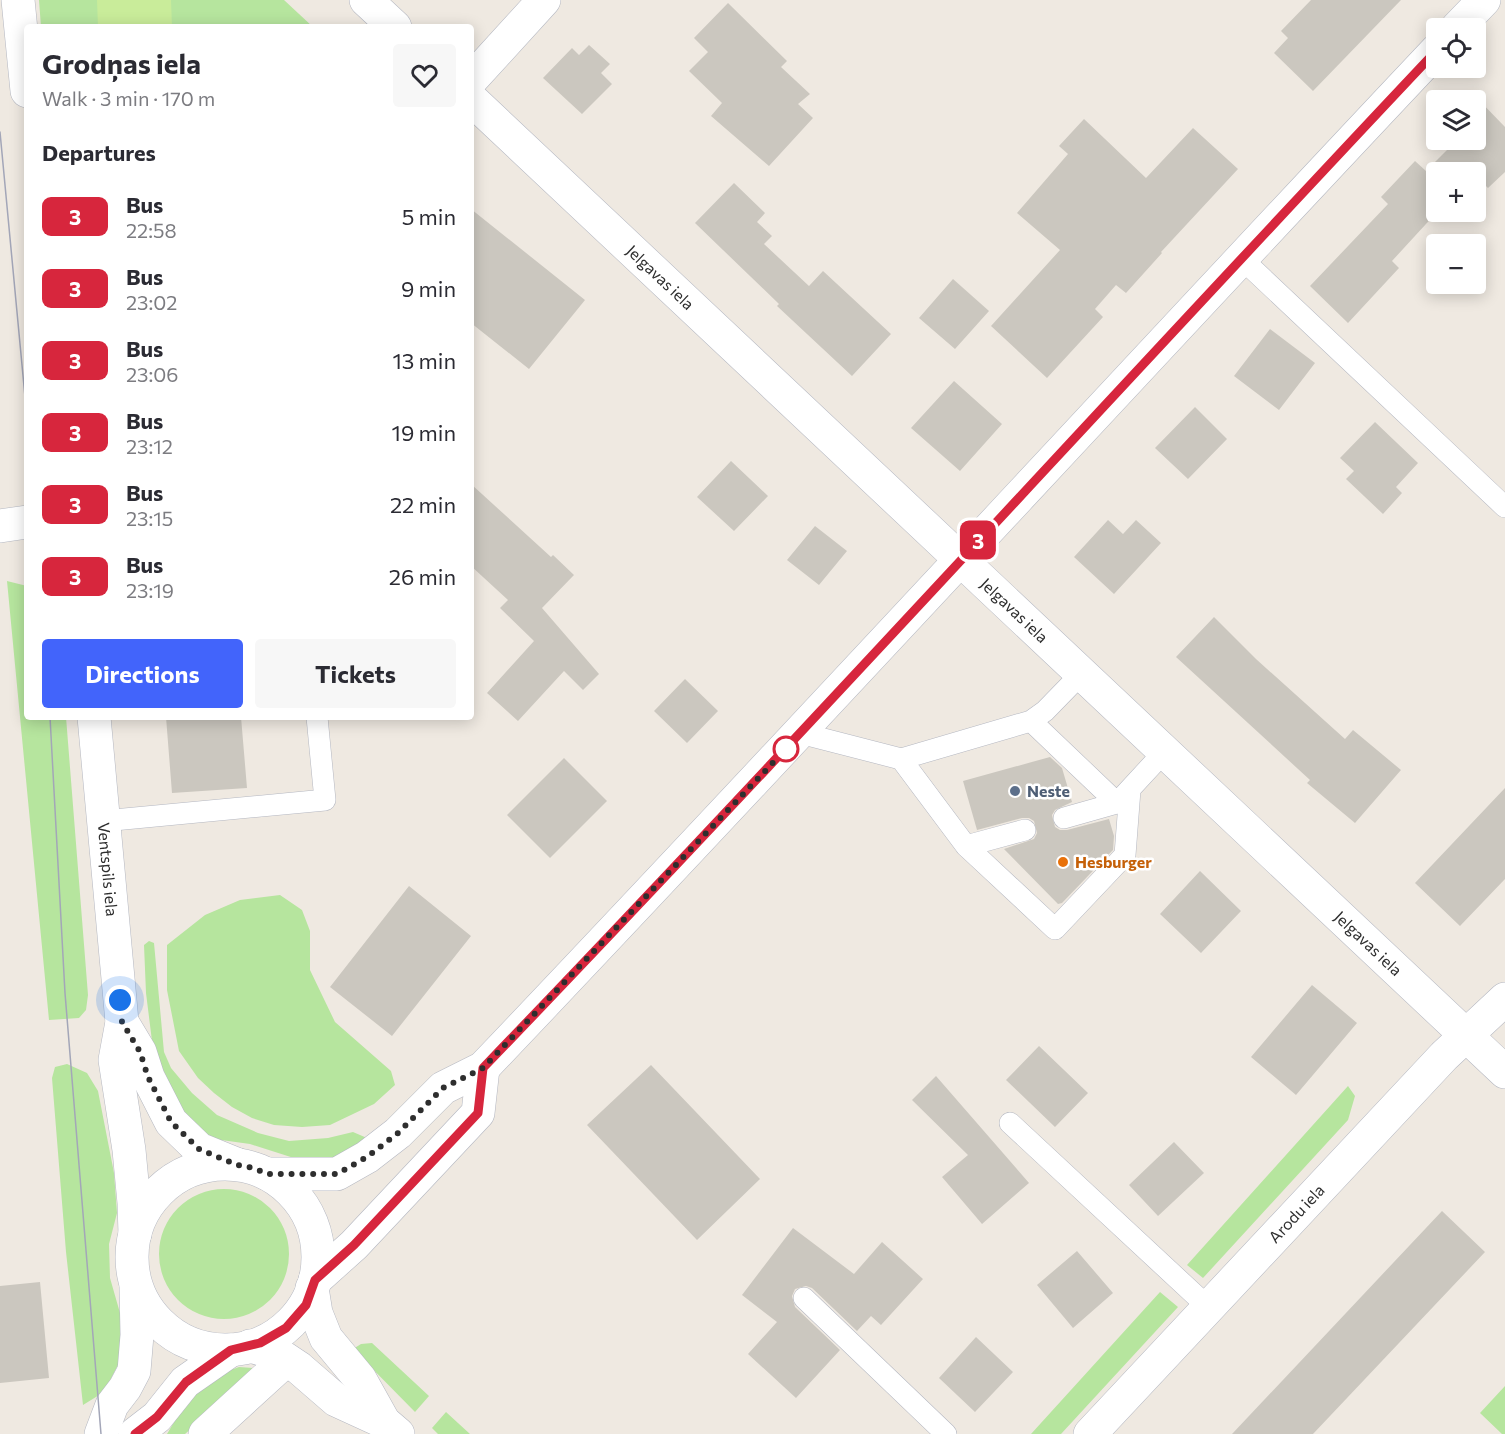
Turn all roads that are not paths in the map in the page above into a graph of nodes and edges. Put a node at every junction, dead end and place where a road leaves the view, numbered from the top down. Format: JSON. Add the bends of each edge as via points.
{"nodes":[{"id":1,"x":18,"y":0,"type":"edge"},
{"id":2,"x":366,"y":0,"type":"edge"},
{"id":3,"x":544,"y":0,"type":"edge"},
{"id":4,"x":1484,"y":0,"type":"edge"},
{"id":5,"x":1467,"y":18,"type":"edge"},
{"id":6,"x":392,"y":24,"type":"edge"},
{"id":7,"x":24,"y":61,"type":"edge"},
{"id":8,"x":1426,"y":62,"type":"edge"},
{"id":9,"x":474,"y":77,"type":"edge"},
{"id":10,"x":474,"y":102,"type":"edge"},
{"id":11,"x":1241,"y":258,"type":"junction"},
{"id":12,"x":1505,"y":507,"type":"edge"},
{"id":13,"x":24,"y":522,"type":"edge"},
{"id":14,"x":0,"y":525,"type":"edge"},
{"id":15,"x":961,"y":558,"type":"junction"},
{"id":16,"x":1081,"y":674,"type":"junction"},
{"id":17,"x":94,"y":720,"type":"edge"},
{"id":18,"x":317,"y":720,"type":"edge"},
{"id":19,"x":1031,"y":721,"type":"junction"},
{"id":20,"x":800,"y":733,"type":"junction"},
{"id":21,"x":1165,"y":751,"type":"junction"},
{"id":22,"x":901,"y":759,"type":"junction"},
{"id":23,"x":1123,"y":797,"type":"junction"},
{"id":24,"x":1064,"y":818,"type":"dead end"},
{"id":25,"x":103,"y":821,"type":"junction"},
{"id":26,"x":1025,"y":830,"type":"dead end"},
{"id":27,"x":966,"y":846,"type":"junction"},
{"id":28,"x":1505,"y":999,"type":"edge"},
{"id":29,"x":122,"y":1022,"type":"junction"},
{"id":30,"x":1467,"y":1035,"type":"junction"},
{"id":31,"x":483,"y":1068,"type":"junction"},
{"id":32,"x":1505,"y":1072,"type":"edge"},
{"id":33,"x":1010,"y":1123,"type":"dead end"},
{"id":34,"x":237,"y":1165,"type":"junction"},
{"id":35,"x":268,"y":1174,"type":"junction"},
{"id":36,"x":135,"y":1235,"type":"junction"},
{"id":37,"x":136,"y":1283,"type":"junction"},
{"id":38,"x":314,"y":1284,"type":"junction"},
{"id":39,"x":804,"y":1298,"type":"dead end"},
{"id":40,"x":1208,"y":1306,"type":"junction"},
{"id":41,"x":241,"y":1348,"type":"junction"},
{"id":42,"x":286,"y":1360,"type":"junction"},
{"id":43,"x":391,"y":1428,"type":"edge"},
{"id":44,"x":101,"y":1434,"type":"edge"},
{"id":45,"x":135,"y":1434,"type":"edge"},
{"id":46,"x":204,"y":1434,"type":"edge"},
{"id":47,"x":946,"y":1434,"type":"edge"},
{"id":48,"x":1090,"y":1434,"type":"edge"}],
"edges":[{"from":1,"to":7,"type":"street"},
{"from":2,"to":6,"type":"street"},
{"from":3,"to":9,"type":"street"},
{"from":4,"to":5,"type":"street"},
{"from":8,"to":11,"type":"street"},
{"from":10,"to":15,"type":"street","name":"Jelgavas iela"},
{"from":11,"to":12,"type":"lane"},
{"from":11,"to":15,"type":"street"},
{"from":13,"to":14,"type":"street"},
{"from":15,"to":16,"type":"street","name":"Jelgavas iela"},
{"from":15,"to":20,"type":"street"},
{"from":16,"to":19,"type":"lane"},
{"from":16,"to":21,"type":"street","name":"Jelgavas iela"},
{"from":17,"to":25,"type":"street","name":"Ventspils iela"},
{"from":18,"to":25,"type":"lane","via":[[325,800]]},
{"from":19,"to":22,"type":"lane"},
{"from":19,"to":23,"type":"lane"},
{"from":20,"to":22,"type":"lane"},
{"from":20,"to":31,"type":"street"},
{"from":21,"to":23,"type":"lane"},
{"from":21,"to":30,"type":"street","name":"Jelgavas iela"},
{"from":22,"to":27,"type":"lane"},
{"from":23,"to":24,"type":"lane"},
{"from":23,"to":27,"type":"lane","via":[[1125,855],[1055,929]]},
{"from":25,"to":29,"type":"street","name":"Ventspils iela"},
{"from":26,"to":27,"type":"lane"},
{"from":28,"to":30,"type":"street","name":"Arodu iela"},
{"from":29,"to":34,"type":"street","name":"Ventspils iela","via":[[171,1122],[199,1149]]},
{"from":29,"to":36,"type":"street","name":"Ventspils iela","via":[[115,1060],[129,1150]]},
{"from":30,"to":32,"type":"street","name":"Jelgavas iela"},
{"from":30,"to":40,"type":"street","name":"Arodu iela"},
{"from":31,"to":35,"type":"street","via":[[443,1088],[398,1133],[337,1174]]},
{"from":31,"to":38,"type":"street","via":[[478,1113]]},
{"from":33,"to":40,"type":"lane"},
{"from":34,"to":35,"type":"street"},
{"from":34,"to":36,"type":"street","via":[[210,1165],[184,1173],[162,1189],[145,1210]]},
{"from":35,"to":38,"type":"street","via":[[293,1192],[310,1217],[318,1246]]},
{"from":36,"to":37,"type":"street","via":[[132,1259]]},
{"from":37,"to":41,"type":"street","via":[[149,1311],[171,1333],[200,1347]]},
{"from":37,"to":44,"type":"street","via":[[134,1371],[112,1405]]},
{"from":38,"to":41,"type":"street","via":[[306,1305],[286,1328],[260,1343]]},
{"from":38,"to":43,"type":"street","via":[[316,1313],[326,1338],[360,1379]]},
{"from":39,"to":47,"type":"lane"},
{"from":40,"to":48,"type":"street","name":"Arodu iela"},
{"from":41,"to":42,"type":"street","via":[[278,1354]]},
{"from":41,"to":45,"type":"street","via":[[186,1382],[157,1417]]},
{"from":42,"to":43,"type":"street","via":[[336,1400]]},
{"from":42,"to":46,"type":"street"}]}
